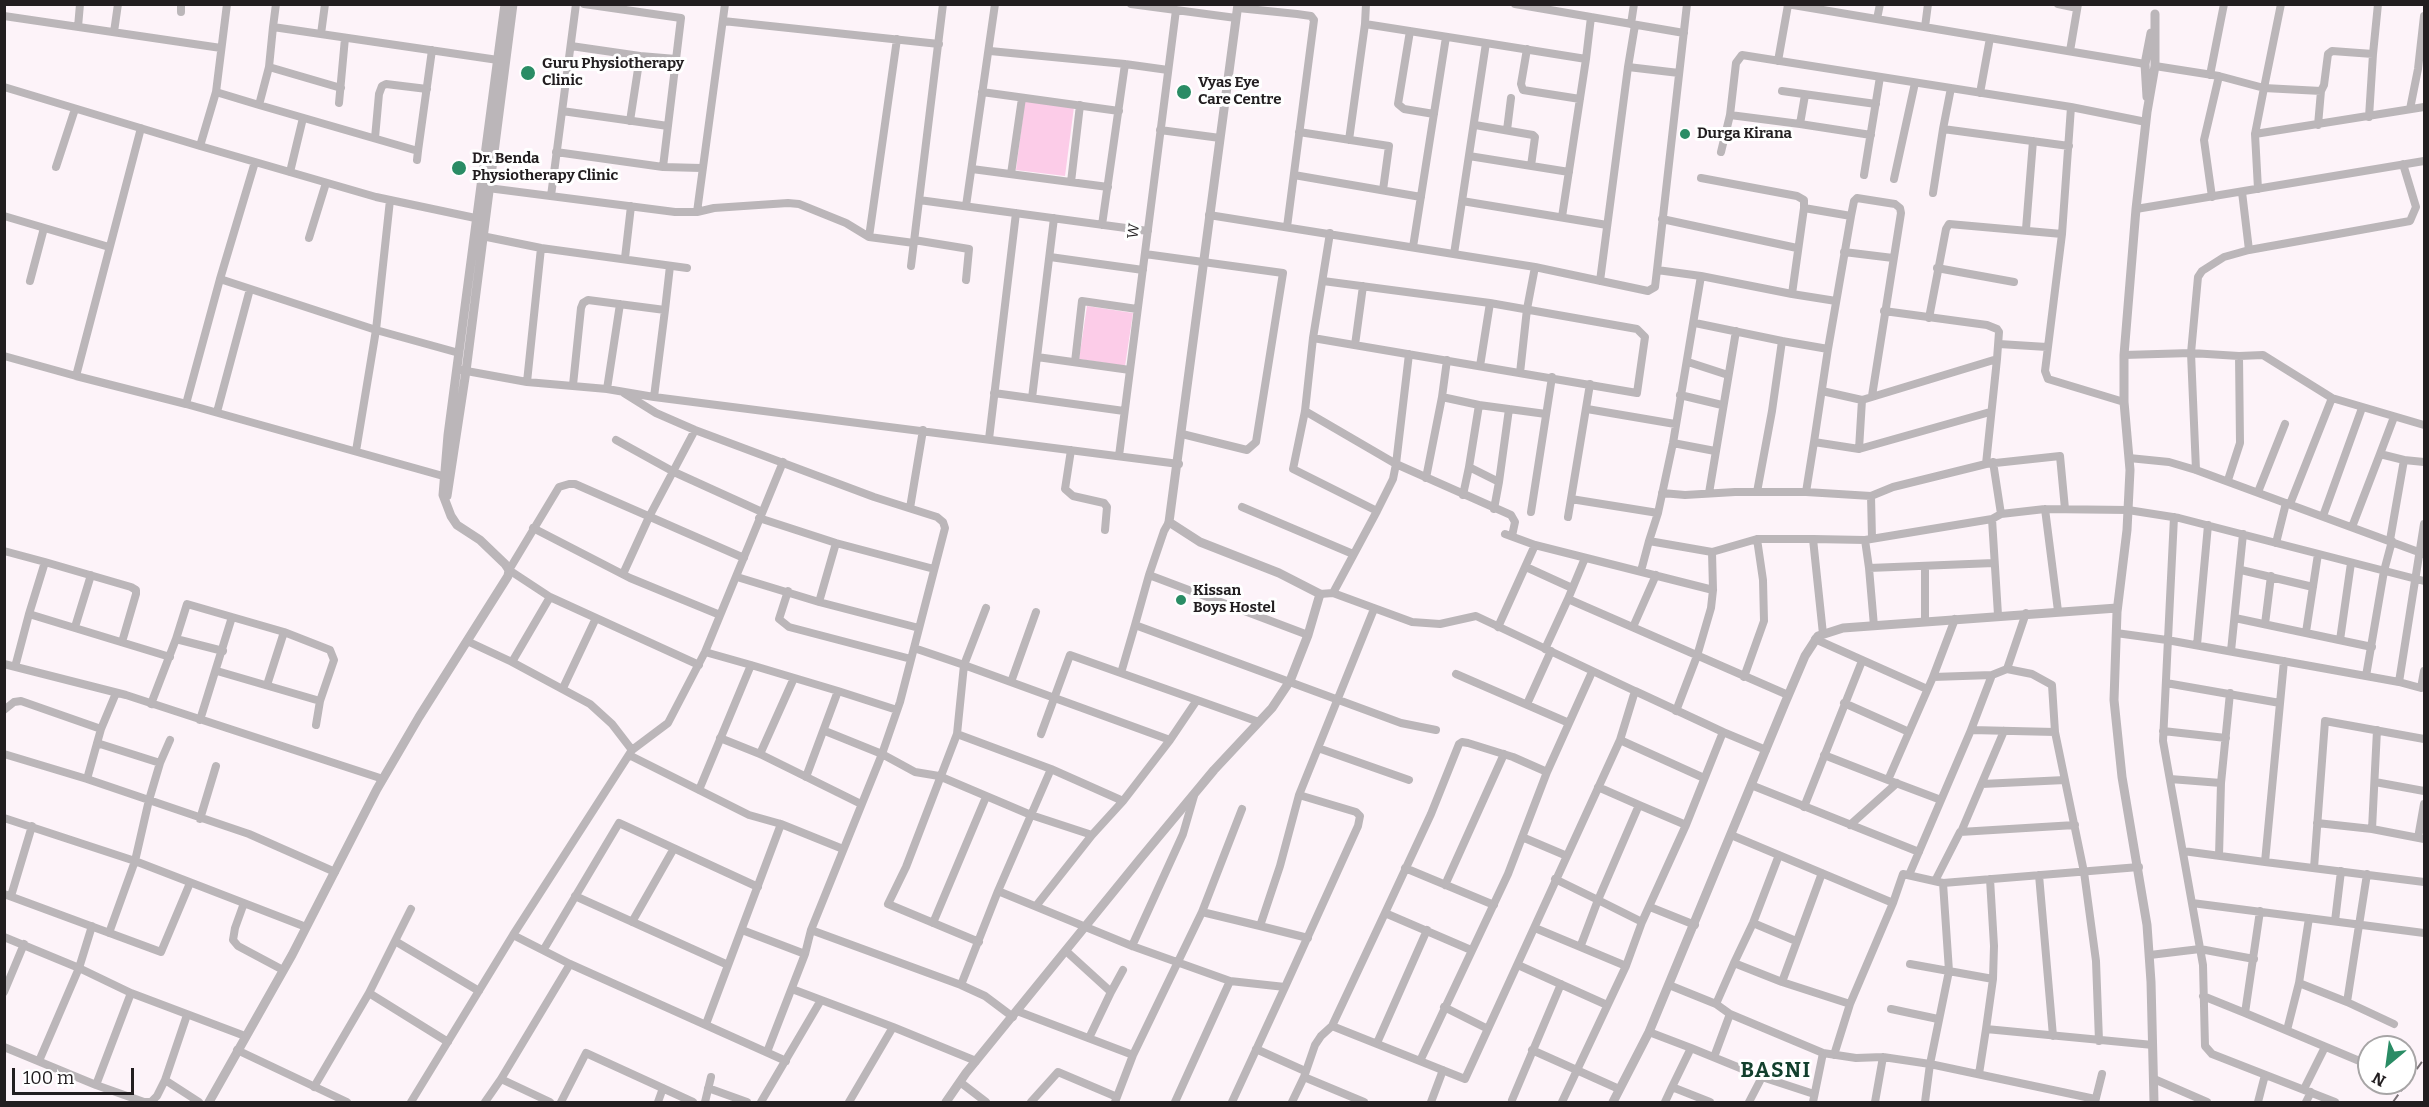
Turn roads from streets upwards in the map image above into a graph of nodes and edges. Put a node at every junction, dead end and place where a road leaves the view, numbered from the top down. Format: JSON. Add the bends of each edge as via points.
{"nodes":[{"id":1,"x":80,"y":4,"type":"edge"},
{"id":2,"x":118,"y":4,"type":"edge"},
{"id":3,"x":227,"y":4,"type":"edge"},
{"id":4,"x":276,"y":4,"type":"edge"},
{"id":5,"x":325,"y":4,"type":"edge"},
{"id":6,"x":505,"y":4,"type":"edge"},
{"id":7,"x":513,"y":4,"type":"edge"},
{"id":8,"x":576,"y":4,"type":"edge"},
{"id":9,"x":584,"y":4,"type":"edge"},
{"id":10,"x":725,"y":4,"type":"edge"},
{"id":11,"x":943,"y":4,"type":"edge"},
{"id":12,"x":995,"y":4,"type":"edge"},
{"id":13,"x":1131,"y":4,"type":"edge"},
{"id":14,"x":1366,"y":4,"type":"edge"},
{"id":15,"x":1515,"y":4,"type":"edge"},
{"id":16,"x":1634,"y":4,"type":"edge"},
{"id":17,"x":1687,"y":4,"type":"edge"},
{"id":18,"x":1880,"y":4,"type":"edge"},
{"id":19,"x":1928,"y":4,"type":"edge"},
{"id":20,"x":2058,"y":4,"type":"edge"},
{"id":21,"x":2224,"y":4,"type":"edge"},
{"id":22,"x":2281,"y":4,"type":"edge"},
{"id":23,"x":2378,"y":4,"type":"edge"},
{"id":24,"x":1787,"y":5,"type":"edge"},
{"id":25,"x":2077,"y":6,"type":"edge"},
{"id":26,"x":2156,"y":9,"type":"edge"},
{"id":27,"x":1176,"y":10,"type":"junction"},
{"id":28,"x":1237,"y":10,"type":"edge"},
{"id":29,"x":4,"y":16,"type":"edge"},
{"id":30,"x":2424,"y":16,"type":"edge"},
{"id":31,"x":1591,"y":17,"type":"junction"},
{"id":32,"x":1877,"y":19,"type":"junction"},
{"id":33,"x":723,"y":21,"type":"junction"},
{"id":34,"x":1365,"y":24,"type":"junction"},
{"id":35,"x":1633,"y":24,"type":"junction"},
{"id":36,"x":78,"y":27,"type":"junction"},
{"id":37,"x":273,"y":27,"type":"junction"},
{"id":38,"x":1925,"y":27,"type":"junction"},
{"id":39,"x":1410,"y":31,"type":"junction"},
{"id":40,"x":114,"y":32,"type":"junction"},
{"id":41,"x":1684,"y":33,"type":"junction"},
{"id":42,"x":321,"y":34,"type":"junction"},
{"id":43,"x":1446,"y":37,"type":"junction"},
{"id":44,"x":345,"y":38,"type":"junction"},
{"id":45,"x":1990,"y":38,"type":"junction"},
{"id":46,"x":897,"y":39,"type":"junction"},
{"id":47,"x":1486,"y":43,"type":"junction"},
{"id":48,"x":939,"y":44,"type":"junction"},
{"id":49,"x":571,"y":46,"type":"junction"},
{"id":50,"x":221,"y":48,"type":"junction"},
{"id":51,"x":1527,"y":50,"type":"junction"},
{"id":52,"x":432,"y":51,"type":"junction"},
{"id":53,"x":990,"y":51,"type":"junction"},
{"id":54,"x":2070,"y":51,"type":"junction"},
{"id":55,"x":2373,"y":54,"type":"junction"},
{"id":56,"x":639,"y":56,"type":"junction"},
{"id":57,"x":676,"y":59,"type":"junction"},
{"id":58,"x":1586,"y":59,"type":"junction"},
{"id":59,"x":498,"y":60,"type":"junction"},
{"id":60,"x":1778,"y":61,"type":"junction"},
{"id":61,"x":1125,"y":64,"type":"junction"},
{"id":62,"x":2145,"y":64,"type":"junction"},
{"id":63,"x":2155,"y":66,"type":"junction"},
{"id":64,"x":269,"y":67,"type":"junction"},
{"id":65,"x":1628,"y":67,"type":"junction"},
{"id":66,"x":2421,"y":69,"type":"edge"},
{"id":67,"x":1168,"y":70,"type":"junction"},
{"id":68,"x":1679,"y":73,"type":"junction"},
{"id":69,"x":2215,"y":76,"type":"junction"},
{"id":70,"x":1880,"y":77,"type":"junction"},
{"id":71,"x":1915,"y":82,"type":"junction"},
{"id":72,"x":4,"y":87,"type":"edge"},
{"id":73,"x":341,"y":88,"type":"junction"},
{"id":74,"x":1951,"y":88,"type":"junction"},
{"id":75,"x":2264,"y":88,"type":"junction"},
{"id":76,"x":427,"y":89,"type":"junction"},
{"id":77,"x":1782,"y":91,"type":"dead end"},
{"id":78,"x":2321,"y":91,"type":"junction"},
{"id":79,"x":216,"y":92,"type":"junction"},
{"id":80,"x":982,"y":92,"type":"junction"},
{"id":81,"x":1980,"y":93,"type":"junction"},
{"id":82,"x":1805,"y":94,"type":"junction"},
{"id":83,"x":1022,"y":98,"type":"junction"},
{"id":84,"x":1511,"y":98,"type":"dead end"},
{"id":85,"x":1580,"y":99,"type":"junction"},
{"id":86,"x":339,"y":103,"type":"dead end"},
{"id":87,"x":1876,"y":104,"type":"junction"},
{"id":88,"x":259,"y":105,"type":"junction"},
{"id":89,"x":1080,"y":105,"type":"junction"},
{"id":90,"x":2424,"y":106,"type":"edge"},
{"id":91,"x":2071,"y":107,"type":"junction"},
{"id":92,"x":75,"y":109,"type":"junction"},
{"id":93,"x":2410,"y":109,"type":"junction"},
{"id":94,"x":562,"y":111,"type":"junction"},
{"id":95,"x":1119,"y":111,"type":"junction"},
{"id":96,"x":1434,"y":114,"type":"junction"},
{"id":97,"x":1730,"y":115,"type":"junction"},
{"id":98,"x":2147,"y":117,"type":"junction"},
{"id":99,"x":2368,"y":117,"type":"junction"},
{"id":100,"x":303,"y":118,"type":"junction"},
{"id":101,"x":630,"y":121,"type":"junction"},
{"id":102,"x":1800,"y":124,"type":"junction"},
{"id":103,"x":1474,"y":125,"type":"junction"},
{"id":104,"x":2318,"y":125,"type":"junction"},
{"id":105,"x":668,"y":126,"type":"junction"},
{"id":106,"x":141,"y":128,"type":"junction"},
{"id":107,"x":1161,"y":129,"type":"junction"},
{"id":108,"x":1943,"y":129,"type":"junction"},
{"id":109,"x":1507,"y":130,"type":"junction"},
{"id":110,"x":1299,"y":132,"type":"junction"},
{"id":111,"x":2254,"y":134,"type":"junction"},
{"id":112,"x":1871,"y":135,"type":"junction"},
{"id":113,"x":375,"y":138,"type":"junction"},
{"id":114,"x":1220,"y":138,"type":"junction"},
{"id":115,"x":1349,"y":140,"type":"junction"},
{"id":116,"x":2033,"y":141,"type":"junction"},
{"id":117,"x":200,"y":146,"type":"junction"},
{"id":118,"x":2069,"y":146,"type":"junction"},
{"id":119,"x":418,"y":151,"type":"junction"},
{"id":120,"x":556,"y":152,"type":"junction"},
{"id":121,"x":1721,"y":152,"type":"dead end"},
{"id":122,"x":1469,"y":156,"type":"junction"},
{"id":123,"x":417,"y":160,"type":"dead end"},
{"id":124,"x":2424,"y":160,"type":"edge"},
{"id":125,"x":255,"y":162,"type":"junction"},
{"id":126,"x":2403,"y":164,"type":"junction"},
{"id":127,"x":663,"y":166,"type":"junction"},
{"id":128,"x":1531,"y":166,"type":"junction"},
{"id":129,"x":56,"y":167,"type":"dead end"},
{"id":130,"x":701,"y":168,"type":"junction"},
{"id":131,"x":972,"y":169,"type":"junction"},
{"id":132,"x":290,"y":172,"type":"junction"},
{"id":133,"x":1569,"y":172,"type":"junction"},
{"id":134,"x":1011,"y":174,"type":"junction"},
{"id":135,"x":1294,"y":175,"type":"junction"},
{"id":136,"x":1863,"y":175,"type":"dead end"},
{"id":137,"x":1701,"y":178,"type":"dead end"},
{"id":138,"x":1894,"y":179,"type":"dead end"},
{"id":139,"x":1071,"y":182,"type":"junction"},
{"id":140,"x":326,"y":183,"type":"junction"},
{"id":141,"x":1108,"y":187,"type":"junction"},
{"id":142,"x":488,"y":188,"type":"junction"},
{"id":143,"x":2258,"y":189,"type":"junction"},
{"id":144,"x":1383,"y":190,"type":"junction"},
{"id":145,"x":2242,"y":192,"type":"junction"},
{"id":146,"x":1933,"y":193,"type":"dead end"},
{"id":147,"x":551,"y":196,"type":"junction"},
{"id":148,"x":1421,"y":197,"type":"junction"},
{"id":149,"x":2212,"y":197,"type":"junction"},
{"id":150,"x":390,"y":200,"type":"junction"},
{"id":151,"x":919,"y":200,"type":"junction"},
{"id":152,"x":1462,"y":201,"type":"junction"},
{"id":153,"x":631,"y":206,"type":"junction"},
{"id":154,"x":966,"y":206,"type":"junction"},
{"id":155,"x":1804,"y":208,"type":"junction"},
{"id":156,"x":2136,"y":209,"type":"junction"},
{"id":157,"x":697,"y":212,"type":"junction"},
{"id":158,"x":1016,"y":213,"type":"junction"},
{"id":159,"x":1209,"y":215,"type":"junction"},
{"id":160,"x":4,"y":216,"type":"edge"},
{"id":161,"x":1851,"y":216,"type":"junction"},
{"id":162,"x":1562,"y":217,"type":"junction"},
{"id":163,"x":1054,"y":218,"type":"junction"},
{"id":164,"x":481,"y":219,"type":"junction"},
{"id":165,"x":1662,"y":219,"type":"junction"},
{"id":166,"x":1102,"y":225,"type":"junction"},
{"id":167,"x":1607,"y":225,"type":"junction"},
{"id":168,"x":1287,"y":227,"type":"junction"},
{"id":169,"x":44,"y":228,"type":"junction"},
{"id":170,"x":2026,"y":229,"type":"junction"},
{"id":171,"x":1148,"y":231,"type":"junction"},
{"id":172,"x":1330,"y":233,"type":"junction"},
{"id":173,"x":2062,"y":234,"type":"junction"},
{"id":174,"x":482,"y":236,"type":"junction"},
{"id":175,"x":869,"y":237,"type":"junction"},
{"id":176,"x":309,"y":238,"type":"dead end"},
{"id":177,"x":914,"y":241,"type":"junction"},
{"id":178,"x":109,"y":247,"type":"junction"},
{"id":179,"x":1413,"y":247,"type":"junction"},
{"id":180,"x":541,"y":248,"type":"junction"},
{"id":181,"x":1797,"y":248,"type":"junction"},
{"id":182,"x":2249,"y":250,"type":"junction"},
{"id":183,"x":1844,"y":252,"type":"junction"},
{"id":184,"x":1144,"y":254,"type":"junction"},
{"id":185,"x":1454,"y":254,"type":"junction"},
{"id":186,"x":1050,"y":257,"type":"junction"},
{"id":187,"x":625,"y":258,"type":"junction"},
{"id":188,"x":1893,"y":258,"type":"junction"},
{"id":189,"x":1203,"y":264,"type":"junction"},
{"id":190,"x":670,"y":266,"type":"junction"},
{"id":191,"x":911,"y":266,"type":"dead end"},
{"id":192,"x":1535,"y":267,"type":"junction"},
{"id":193,"x":687,"y":268,"type":"dead end"},
{"id":194,"x":1938,"y":268,"type":"junction"},
{"id":195,"x":1143,"y":270,"type":"junction"},
{"id":196,"x":1657,"y":270,"type":"junction"},
{"id":197,"x":1701,"y":276,"type":"junction"},
{"id":198,"x":220,"y":279,"type":"junction"},
{"id":199,"x":966,"y":280,"type":"dead end"},
{"id":200,"x":30,"y":281,"type":"dead end"},
{"id":201,"x":1323,"y":281,"type":"junction"},
{"id":202,"x":1600,"y":281,"type":"junction"},
{"id":203,"x":2014,"y":282,"type":"dead end"},
{"id":204,"x":1363,"y":286,"type":"junction"},
{"id":205,"x":250,"y":289,"type":"junction"},
{"id":206,"x":1792,"y":294,"type":"junction"},
{"id":207,"x":1836,"y":301,"type":"junction"},
{"id":208,"x":1490,"y":303,"type":"junction"},
{"id":209,"x":620,"y":304,"type":"junction"},
{"id":210,"x":1137,"y":309,"type":"junction"},
{"id":211,"x":1527,"y":309,"type":"junction"},
{"id":212,"x":665,"y":310,"type":"junction"},
{"id":213,"x":1884,"y":311,"type":"junction"},
{"id":214,"x":1929,"y":318,"type":"junction"},
{"id":215,"x":1695,"y":323,"type":"junction"},
{"id":216,"x":376,"y":330,"type":"junction"},
{"id":217,"x":1736,"y":331,"type":"junction"},
{"id":218,"x":1313,"y":338,"type":"junction"},
{"id":219,"x":1782,"y":341,"type":"junction"},
{"id":220,"x":1999,"y":344,"type":"junction"},
{"id":221,"x":1355,"y":345,"type":"junction"},
{"id":222,"x":2047,"y":347,"type":"junction"},
{"id":223,"x":1828,"y":349,"type":"junction"},
{"id":224,"x":459,"y":353,"type":"junction"},
{"id":225,"x":2191,"y":353,"type":"junction"},
{"id":226,"x":1408,"y":354,"type":"junction"},
{"id":227,"x":2124,"y":355,"type":"junction"},
{"id":228,"x":4,"y":356,"type":"edge"},
{"id":229,"x":2239,"y":356,"type":"junction"},
{"id":230,"x":1037,"y":357,"type":"junction"},
{"id":231,"x":1997,"y":359,"type":"junction"},
{"id":232,"x":1447,"y":360,"type":"junction"},
{"id":233,"x":1075,"y":362,"type":"junction"},
{"id":234,"x":1688,"y":362,"type":"junction"},
{"id":235,"x":1480,"y":366,"type":"junction"},
{"id":236,"x":461,"y":370,"type":"junction"},
{"id":237,"x":1130,"y":370,"type":"junction"},
{"id":238,"x":1520,"y":373,"type":"junction"},
{"id":239,"x":1728,"y":375,"type":"junction"},
{"id":240,"x":76,"y":376,"type":"junction"},
{"id":241,"x":1552,"y":377,"type":"junction"},
{"id":242,"x":527,"y":382,"type":"junction"},
{"id":243,"x":1590,"y":384,"type":"junction"},
{"id":244,"x":573,"y":385,"type":"junction"},
{"id":245,"x":607,"y":388,"type":"junction"},
{"id":246,"x":1822,"y":391,"type":"junction"},
{"id":247,"x":624,"y":393,"type":"junction"},
{"id":248,"x":994,"y":393,"type":"junction"},
{"id":249,"x":1680,"y":395,"type":"junction"},
{"id":250,"x":1442,"y":396,"type":"junction"},
{"id":251,"x":1872,"y":396,"type":"junction"},
{"id":252,"x":654,"y":397,"type":"junction"},
{"id":253,"x":1032,"y":398,"type":"junction"},
{"id":254,"x":2332,"y":398,"type":"junction"},
{"id":255,"x":1862,"y":400,"type":"junction"},
{"id":256,"x":2124,"y":402,"type":"junction"},
{"id":257,"x":186,"y":404,"type":"junction"},
{"id":258,"x":1479,"y":405,"type":"junction"},
{"id":259,"x":1722,"y":405,"type":"junction"},
{"id":260,"x":2362,"y":408,"type":"junction"},
{"id":261,"x":1509,"y":409,"type":"junction"},
{"id":262,"x":1587,"y":409,"type":"junction"},
{"id":263,"x":1124,"y":411,"type":"junction"},
{"id":264,"x":1305,"y":411,"type":"junction"},
{"id":265,"x":217,"y":412,"type":"junction"},
{"id":266,"x":1990,"y":412,"type":"junction"},
{"id":267,"x":1546,"y":414,"type":"junction"},
{"id":268,"x":2394,"y":417,"type":"junction"},
{"id":269,"x":1675,"y":424,"type":"junction"},
{"id":270,"x":2285,"y":424,"type":"dead end"},
{"id":271,"x":2424,"y":425,"type":"edge"},
{"id":272,"x":695,"y":430,"type":"junction"},
{"id":273,"x":922,"y":430,"type":"junction"},
{"id":274,"x":1182,"y":434,"type":"junction"},
{"id":275,"x":989,"y":439,"type":"junction"},
{"id":276,"x":616,"y":440,"type":"dead end"},
{"id":277,"x":1673,"y":442,"type":"junction"},
{"id":278,"x":1814,"y":442,"type":"junction"},
{"id":279,"x":1859,"y":448,"type":"junction"},
{"id":280,"x":1071,"y":450,"type":"junction"},
{"id":281,"x":356,"y":451,"type":"junction"},
{"id":282,"x":1715,"y":451,"type":"junction"},
{"id":283,"x":2380,"y":454,"type":"junction"},
{"id":284,"x":1119,"y":456,"type":"junction"},
{"id":285,"x":2129,"y":458,"type":"junction"},
{"id":286,"x":2404,"y":460,"type":"junction"},
{"id":287,"x":783,"y":462,"type":"junction"},
{"id":288,"x":2424,"y":462,"type":"edge"},
{"id":289,"x":1990,"y":463,"type":"junction"},
{"id":290,"x":1179,"y":464,"type":"junction"},
{"id":291,"x":1396,"y":464,"type":"junction"},
{"id":292,"x":1469,"y":466,"type":"junction"},
{"id":293,"x":2196,"y":470,"type":"junction"},
{"id":294,"x":675,"y":472,"type":"junction"},
{"id":295,"x":443,"y":476,"type":"junction"},
{"id":296,"x":1426,"y":478,"type":"junction"},
{"id":297,"x":2228,"y":480,"type":"junction"},
{"id":298,"x":1499,"y":482,"type":"junction"},
{"id":299,"x":1757,"y":492,"type":"junction"},
{"id":300,"x":1806,"y":492,"type":"junction"},
{"id":301,"x":2258,"y":492,"type":"junction"},
{"id":302,"x":1708,"y":493,"type":"junction"},
{"id":303,"x":1662,"y":494,"type":"junction"},
{"id":304,"x":1462,"y":495,"type":"junction"},
{"id":305,"x":1871,"y":496,"type":"junction"},
{"id":306,"x":1571,"y":499,"type":"junction"},
{"id":307,"x":446,"y":504,"type":"junction"},
{"id":308,"x":2288,"y":504,"type":"junction"},
{"id":309,"x":1242,"y":507,"type":"dead end"},
{"id":310,"x":910,"y":508,"type":"junction"},
{"id":311,"x":1494,"y":509,"type":"junction"},
{"id":312,"x":2045,"y":509,"type":"junction"},
{"id":313,"x":2065,"y":509,"type":"junction"},
{"id":314,"x":2128,"y":510,"type":"junction"},
{"id":315,"x":1377,"y":511,"type":"junction"},
{"id":316,"x":1531,"y":512,"type":"dead end"},
{"id":317,"x":1658,"y":513,"type":"junction"},
{"id":318,"x":2001,"y":514,"type":"junction"},
{"id":319,"x":760,"y":515,"type":"junction"},
{"id":320,"x":2323,"y":516,"type":"junction"},
{"id":321,"x":649,"y":517,"type":"junction"},
{"id":322,"x":1568,"y":517,"type":"dead end"},
{"id":323,"x":2174,"y":517,"type":"junction"},
{"id":324,"x":1992,"y":519,"type":"junction"},
{"id":325,"x":1170,"y":522,"type":"junction"},
{"id":326,"x":2424,"y":524,"type":"edge"},
{"id":327,"x":2208,"y":525,"type":"junction"},
{"id":328,"x":2352,"y":527,"type":"junction"},
{"id":329,"x":533,"y":528,"type":"junction"},
{"id":330,"x":1105,"y":530,"type":"dead end"},
{"id":331,"x":2243,"y":534,"type":"junction"},
{"id":332,"x":1757,"y":538,"type":"junction"},
{"id":333,"x":1813,"y":539,"type":"junction"},
{"id":334,"x":1869,"y":539,"type":"junction"},
{"id":335,"x":2391,"y":540,"type":"junction"},
{"id":336,"x":1649,"y":541,"type":"junction"},
{"id":337,"x":836,"y":543,"type":"junction"},
{"id":338,"x":2276,"y":543,"type":"junction"},
{"id":339,"x":1535,"y":545,"type":"junction"},
{"id":340,"x":4,"y":551,"type":"edge"},
{"id":341,"x":1712,"y":552,"type":"junction"},
{"id":342,"x":2423,"y":553,"type":"edge"},
{"id":343,"x":1353,"y":554,"type":"junction"},
{"id":344,"x":2318,"y":554,"type":"junction"},
{"id":345,"x":744,"y":558,"type":"junction"},
{"id":346,"x":1585,"y":558,"type":"junction"},
{"id":347,"x":45,"y":562,"type":"junction"},
{"id":348,"x":1994,"y":563,"type":"junction"},
{"id":349,"x":2351,"y":563,"type":"junction"},
{"id":350,"x":1925,"y":566,"type":"junction"},
{"id":351,"x":1526,"y":567,"type":"junction"},
{"id":352,"x":1869,"y":568,"type":"junction"},
{"id":353,"x":934,"y":569,"type":"junction"},
{"id":354,"x":509,"y":570,"type":"junction"},
{"id":355,"x":2241,"y":570,"type":"junction"},
{"id":356,"x":1641,"y":571,"type":"junction"},
{"id":357,"x":2384,"y":572,"type":"junction"},
{"id":358,"x":623,"y":574,"type":"junction"},
{"id":359,"x":91,"y":575,"type":"junction"},
{"id":360,"x":1149,"y":575,"type":"junction"},
{"id":361,"x":1656,"y":575,"type":"junction"},
{"id":362,"x":2271,"y":576,"type":"junction"},
{"id":363,"x":737,"y":577,"type":"junction"},
{"id":364,"x":2415,"y":579,"type":"junction"},
{"id":365,"x":2424,"y":581,"type":"edge"},
{"id":366,"x":2313,"y":587,"type":"junction"},
{"id":367,"x":1572,"y":588,"type":"junction"},
{"id":368,"x":1713,"y":590,"type":"junction"},
{"id":369,"x":788,"y":591,"type":"junction"},
{"id":370,"x":1333,"y":593,"type":"junction"},
{"id":371,"x":1320,"y":594,"type":"junction"},
{"id":372,"x":550,"y":597,"type":"junction"},
{"id":373,"x":1568,"y":598,"type":"junction"},
{"id":374,"x":819,"y":602,"type":"junction"},
{"id":375,"x":986,"y":608,"type":"dead end"},
{"id":376,"x":2117,"y":608,"type":"junction"},
{"id":377,"x":1374,"y":609,"type":"junction"},
{"id":378,"x":2058,"y":611,"type":"junction"},
{"id":379,"x":1036,"y":612,"type":"dead end"},
{"id":380,"x":2026,"y":613,"type":"junction"},
{"id":381,"x":29,"y":614,"type":"junction"},
{"id":382,"x":720,"y":615,"type":"junction"},
{"id":383,"x":1998,"y":615,"type":"junction"},
{"id":384,"x":232,"y":617,"type":"junction"},
{"id":385,"x":596,"y":618,"type":"junction"},
{"id":386,"x":2235,"y":618,"type":"junction"},
{"id":387,"x":1955,"y":619,"type":"junction"},
{"id":388,"x":1925,"y":621,"type":"junction"},
{"id":389,"x":2265,"y":624,"type":"junction"},
{"id":390,"x":1135,"y":625,"type":"junction"},
{"id":391,"x":1874,"y":626,"type":"junction"},
{"id":392,"x":75,"y":627,"type":"junction"},
{"id":393,"x":1498,"y":627,"type":"junction"},
{"id":394,"x":1633,"y":627,"type":"junction"},
{"id":395,"x":919,"y":628,"type":"junction"},
{"id":396,"x":284,"y":632,"type":"junction"},
{"id":397,"x":2307,"y":632,"type":"junction"},
{"id":398,"x":2116,"y":633,"type":"junction"},
{"id":399,"x":1308,"y":636,"type":"junction"},
{"id":400,"x":1819,"y":637,"type":"junction"},
{"id":401,"x":176,"y":639,"type":"junction"},
{"id":402,"x":2168,"y":640,"type":"junction"},
{"id":403,"x":2340,"y":640,"type":"junction"},
{"id":404,"x":467,"y":641,"type":"junction"},
{"id":405,"x":122,"y":642,"type":"junction"},
{"id":406,"x":2197,"y":645,"type":"junction"},
{"id":407,"x":2372,"y":647,"type":"junction"},
{"id":408,"x":914,"y":648,"type":"junction"},
{"id":409,"x":1548,"y":650,"type":"junction"},
{"id":410,"x":223,"y":651,"type":"junction"},
{"id":411,"x":2231,"y":651,"type":"junction"},
{"id":412,"x":705,"y":652,"type":"junction"},
{"id":413,"x":1697,"y":656,"type":"junction"},
{"id":414,"x":170,"y":657,"type":"junction"},
{"id":415,"x":911,"y":659,"type":"junction"},
{"id":416,"x":1862,"y":661,"type":"junction"},
{"id":417,"x":2284,"y":661,"type":"junction"},
{"id":418,"x":512,"y":662,"type":"junction"},
{"id":419,"x":4,"y":664,"type":"edge"},
{"id":420,"x":699,"y":665,"type":"junction"},
{"id":421,"x":751,"y":665,"type":"junction"},
{"id":422,"x":964,"y":665,"type":"junction"},
{"id":423,"x":15,"y":667,"type":"junction"},
{"id":424,"x":2007,"y":669,"type":"junction"},
{"id":425,"x":217,"y":671,"type":"junction"},
{"id":426,"x":2424,"y":671,"type":"edge"},
{"id":427,"x":1121,"y":672,"type":"junction"},
{"id":428,"x":1592,"y":672,"type":"junction"},
{"id":429,"x":1456,"y":674,"type":"dead end"},
{"id":430,"x":1992,"y":675,"type":"junction"},
{"id":431,"x":2366,"y":676,"type":"junction"},
{"id":432,"x":1744,"y":677,"type":"junction"},
{"id":433,"x":1933,"y":677,"type":"junction"},
{"id":434,"x":794,"y":678,"type":"junction"},
{"id":435,"x":1290,"y":681,"type":"junction"},
{"id":436,"x":1011,"y":682,"type":"junction"},
{"id":437,"x":2398,"y":682,"type":"junction"},
{"id":438,"x":2166,"y":683,"type":"junction"},
{"id":439,"x":267,"y":685,"type":"junction"},
{"id":440,"x":563,"y":688,"type":"junction"},
{"id":441,"x":2423,"y":688,"type":"edge"},
{"id":442,"x":1927,"y":689,"type":"junction"},
{"id":443,"x":838,"y":691,"type":"junction"},
{"id":444,"x":1635,"y":691,"type":"junction"},
{"id":445,"x":116,"y":693,"type":"junction"},
{"id":446,"x":2230,"y":693,"type":"junction"},
{"id":447,"x":1788,"y":695,"type":"junction"},
{"id":448,"x":1054,"y":697,"type":"junction"},
{"id":449,"x":1337,"y":699,"type":"junction"},
{"id":450,"x":1197,"y":700,"type":"junction"},
{"id":451,"x":320,"y":702,"type":"junction"},
{"id":452,"x":1844,"y":703,"type":"junction"},
{"id":453,"x":2280,"y":703,"type":"junction"},
{"id":454,"x":151,"y":704,"type":"junction"},
{"id":455,"x":1527,"y":704,"type":"junction"},
{"id":456,"x":4,"y":710,"type":"edge"},
{"id":457,"x":897,"y":710,"type":"junction"},
{"id":458,"x":1676,"y":711,"type":"junction"},
{"id":459,"x":200,"y":720,"type":"junction"},
{"id":460,"x":1259,"y":722,"type":"junction"},
{"id":461,"x":1569,"y":723,"type":"junction"},
{"id":462,"x":316,"y":725,"type":"dead end"},
{"id":463,"x":100,"y":729,"type":"junction"},
{"id":464,"x":1436,"y":730,"type":"dead end"},
{"id":465,"x":1971,"y":730,"type":"junction"},
{"id":466,"x":2004,"y":730,"type":"junction"},
{"id":467,"x":2378,"y":730,"type":"junction"},
{"id":468,"x":825,"y":731,"type":"junction"},
{"id":469,"x":2163,"y":731,"type":"junction"},
{"id":470,"x":1723,"y":732,"type":"junction"},
{"id":471,"x":1909,"y":732,"type":"junction"},
{"id":472,"x":2055,"y":732,"type":"junction"},
{"id":473,"x":957,"y":734,"type":"junction"},
{"id":474,"x":1041,"y":734,"type":"dead end"},
{"id":475,"x":720,"y":738,"type":"junction"},
{"id":476,"x":2226,"y":738,"type":"junction"},
{"id":477,"x":2424,"y":739,"type":"edge"},
{"id":478,"x":170,"y":740,"type":"dead end"},
{"id":479,"x":1170,"y":740,"type":"junction"},
{"id":480,"x":1620,"y":740,"type":"junction"},
{"id":481,"x":97,"y":743,"type":"junction"},
{"id":482,"x":1318,"y":748,"type":"junction"},
{"id":483,"x":1766,"y":750,"type":"junction"},
{"id":484,"x":631,"y":752,"type":"junction"},
{"id":485,"x":4,"y":754,"type":"edge"},
{"id":486,"x":760,"y":754,"type":"junction"},
{"id":487,"x":882,"y":754,"type":"junction"},
{"id":488,"x":1504,"y":754,"type":"junction"},
{"id":489,"x":1824,"y":755,"type":"junction"},
{"id":490,"x":160,"y":763,"type":"junction"},
{"id":491,"x":216,"y":766,"type":"dead end"},
{"id":492,"x":1051,"y":770,"type":"junction"},
{"id":493,"x":1547,"y":772,"type":"junction"},
{"id":494,"x":939,"y":776,"type":"junction"},
{"id":495,"x":806,"y":777,"type":"junction"},
{"id":496,"x":1704,"y":778,"type":"junction"},
{"id":497,"x":87,"y":779,"type":"junction"},
{"id":498,"x":383,"y":779,"type":"junction"},
{"id":499,"x":2170,"y":779,"type":"junction"},
{"id":500,"x":1409,"y":780,"type":"dead end"},
{"id":501,"x":1888,"y":780,"type":"junction"},
{"id":502,"x":2065,"y":780,"type":"junction"},
{"id":503,"x":2375,"y":782,"type":"junction"},
{"id":504,"x":1897,"y":783,"type":"junction"},
{"id":505,"x":2221,"y":783,"type":"junction"},
{"id":506,"x":1982,"y":784,"type":"junction"},
{"id":507,"x":1751,"y":785,"type":"junction"},
{"id":508,"x":1598,"y":787,"type":"junction"},
{"id":509,"x":699,"y":790,"type":"junction"},
{"id":510,"x":2424,"y":790,"type":"edge"},
{"id":511,"x":1194,"y":794,"type":"junction"},
{"id":512,"x":1299,"y":795,"type":"junction"},
{"id":513,"x":986,"y":797,"type":"junction"},
{"id":514,"x":149,"y":800,"type":"junction"},
{"id":515,"x":1941,"y":800,"type":"junction"},
{"id":516,"x":1123,"y":801,"type":"junction"},
{"id":517,"x":861,"y":804,"type":"junction"},
{"id":518,"x":2424,"y":804,"type":"edge"},
{"id":519,"x":1639,"y":805,"type":"junction"},
{"id":520,"x":1804,"y":807,"type":"junction"},
{"id":521,"x":1242,"y":809,"type":"dead end"},
{"id":522,"x":1030,"y":815,"type":"junction"},
{"id":523,"x":4,"y":818,"type":"edge"},
{"id":524,"x":200,"y":819,"type":"junction"},
{"id":525,"x":2317,"y":823,"type":"junction"},
{"id":526,"x":781,"y":824,"type":"junction"},
{"id":527,"x":1686,"y":825,"type":"junction"},
{"id":528,"x":1850,"y":825,"type":"junction"},
{"id":529,"x":2075,"y":825,"type":"junction"},
{"id":530,"x":32,"y":826,"type":"junction"},
{"id":531,"x":2372,"y":829,"type":"junction"},
{"id":532,"x":1961,"y":832,"type":"junction"},
{"id":533,"x":1092,"y":835,"type":"junction"},
{"id":534,"x":1731,"y":835,"type":"junction"},
{"id":535,"x":1522,"y":837,"type":"junction"},
{"id":536,"x":2421,"y":838,"type":"edge"},
{"id":537,"x":843,"y":849,"type":"junction"},
{"id":538,"x":673,"y":850,"type":"junction"},
{"id":539,"x":2183,"y":851,"type":"junction"},
{"id":540,"x":1919,"y":852,"type":"junction"},
{"id":541,"x":1779,"y":855,"type":"junction"},
{"id":542,"x":1567,"y":856,"type":"junction"},
{"id":543,"x":2218,"y":856,"type":"junction"},
{"id":544,"x":135,"y":861,"type":"junction"},
{"id":545,"x":2265,"y":862,"type":"junction"},
{"id":546,"x":2139,"y":867,"type":"junction"},
{"id":547,"x":1405,"y":868,"type":"junction"},
{"id":548,"x":2314,"y":868,"type":"junction"},
{"id":549,"x":2341,"y":871,"type":"junction"},
{"id":550,"x":335,"y":872,"type":"junction"},
{"id":551,"x":2084,"y":872,"type":"junction"},
{"id":552,"x":1822,"y":873,"type":"junction"},
{"id":553,"x":2367,"y":874,"type":"junction"},
{"id":554,"x":1909,"y":875,"type":"junction"},
{"id":555,"x":2039,"y":875,"type":"junction"},
{"id":556,"x":1555,"y":879,"type":"junction"},
{"id":557,"x":1990,"y":879,"type":"junction"},
{"id":558,"x":1939,"y":882,"type":"junction"},
{"id":559,"x":2424,"y":882,"type":"edge"},
{"id":560,"x":190,"y":883,"type":"junction"},
{"id":561,"x":1445,"y":885,"type":"junction"},
{"id":562,"x":758,"y":887,"type":"junction"},
{"id":563,"x":998,"y":891,"type":"junction"},
{"id":564,"x":8,"y":895,"type":"edge"},
{"id":565,"x":575,"y":896,"type":"junction"},
{"id":566,"x":1598,"y":900,"type":"junction"},
{"id":567,"x":244,"y":903,"type":"junction"},
{"id":568,"x":1893,"y":903,"type":"junction"},
{"id":569,"x":2192,"y":903,"type":"junction"},
{"id":570,"x":1494,"y":905,"type":"junction"},
{"id":571,"x":1036,"y":906,"type":"junction"},
{"id":572,"x":1650,"y":907,"type":"junction"},
{"id":573,"x":411,"y":909,"type":"dead end"},
{"id":574,"x":2260,"y":911,"type":"junction"},
{"id":575,"x":1202,"y":912,"type":"junction"},
{"id":576,"x":1385,"y":914,"type":"junction"},
{"id":577,"x":2309,"y":918,"type":"junction"},
{"id":578,"x":2335,"y":921,"type":"junction"},
{"id":579,"x":633,"y":922,"type":"junction"},
{"id":580,"x":1642,"y":922,"type":"junction"},
{"id":581,"x":933,"y":923,"type":"junction"},
{"id":582,"x":1753,"y":923,"type":"junction"},
{"id":583,"x":2360,"y":924,"type":"junction"},
{"id":584,"x":1695,"y":925,"type":"junction"},
{"id":585,"x":92,"y":926,"type":"junction"},
{"id":586,"x":1087,"y":926,"type":"junction"},
{"id":587,"x":1260,"y":926,"type":"junction"},
{"id":588,"x":306,"y":927,"type":"junction"},
{"id":589,"x":1535,"y":927,"type":"junction"},
{"id":590,"x":742,"y":930,"type":"junction"},
{"id":591,"x":811,"y":930,"type":"junction"},
{"id":592,"x":1427,"y":930,"type":"junction"},
{"id":593,"x":109,"y":933,"type":"junction"},
{"id":594,"x":2424,"y":933,"type":"edge"},
{"id":595,"x":513,"y":935,"type":"junction"},
{"id":596,"x":4,"y":937,"type":"edge"},
{"id":597,"x":1308,"y":938,"type":"junction"},
{"id":598,"x":395,"y":941,"type":"junction"},
{"id":599,"x":1796,"y":941,"type":"junction"},
{"id":600,"x":979,"y":942,"type":"junction"},
{"id":601,"x":24,"y":944,"type":"junction"},
{"id":602,"x":1581,"y":945,"type":"junction"},
{"id":603,"x":1132,"y":946,"type":"junction"},
{"id":604,"x":544,"y":949,"type":"junction"},
{"id":605,"x":2200,"y":949,"type":"junction"},
{"id":606,"x":1471,"y":950,"type":"junction"},
{"id":607,"x":1066,"y":951,"type":"junction"},
{"id":608,"x":805,"y":954,"type":"junction"},
{"id":609,"x":2150,"y":955,"type":"junction"},
{"id":610,"x":2254,"y":959,"type":"junction"},
{"id":611,"x":1175,"y":963,"type":"junction"},
{"id":612,"x":1734,"y":963,"type":"junction"},
{"id":613,"x":570,"y":964,"type":"junction"},
{"id":614,"x":1910,"y":964,"type":"dead end"},
{"id":615,"x":728,"y":965,"type":"junction"},
{"id":616,"x":1518,"y":965,"type":"junction"},
{"id":617,"x":1626,"y":966,"type":"junction"},
{"id":618,"x":79,"y":968,"type":"junction"},
{"id":619,"x":283,"y":970,"type":"junction"},
{"id":620,"x":1123,"y":970,"type":"dead end"},
{"id":621,"x":1949,"y":971,"type":"junction"},
{"id":622,"x":1993,"y":978,"type":"junction"},
{"id":623,"x":1230,"y":981,"type":"junction"},
{"id":624,"x":1782,"y":982,"type":"junction"},
{"id":625,"x":2299,"y":983,"type":"junction"},
{"id":626,"x":1561,"y":984,"type":"junction"},
{"id":627,"x":1669,"y":985,"type":"junction"},
{"id":628,"x":962,"y":986,"type":"junction"},
{"id":629,"x":1285,"y":987,"type":"junction"},
{"id":630,"x":792,"y":989,"type":"junction"},
{"id":631,"x":479,"y":991,"type":"junction"},
{"id":632,"x":4,"y":992,"type":"edge"},
{"id":633,"x":1112,"y":992,"type":"junction"},
{"id":634,"x":131,"y":993,"type":"junction"},
{"id":635,"x":369,"y":993,"type":"junction"},
{"id":636,"x":2203,"y":996,"type":"junction"},
{"id":637,"x":821,"y":1000,"type":"junction"},
{"id":638,"x":2347,"y":1002,"type":"junction"},
{"id":639,"x":1716,"y":1004,"type":"junction"},
{"id":640,"x":1850,"y":1004,"type":"junction"},
{"id":641,"x":1607,"y":1005,"type":"junction"},
{"id":642,"x":1444,"y":1007,"type":"junction"},
{"id":643,"x":1891,"y":1009,"type":"dead end"},
{"id":644,"x":2245,"y":1013,"type":"junction"},
{"id":645,"x":1015,"y":1014,"type":"junction"},
{"id":646,"x":1730,"y":1014,"type":"junction"},
{"id":647,"x":187,"y":1015,"type":"junction"},
{"id":648,"x":1938,"y":1019,"type":"junction"},
{"id":649,"x":706,"y":1024,"type":"junction"},
{"id":650,"x":2394,"y":1024,"type":"dead end"},
{"id":651,"x":1332,"y":1026,"type":"junction"},
{"id":652,"x":893,"y":1027,"type":"junction"},
{"id":653,"x":1488,"y":1029,"type":"junction"},
{"id":654,"x":1986,"y":1029,"type":"junction"},
{"id":655,"x":2287,"y":1030,"type":"junction"},
{"id":656,"x":1649,"y":1032,"type":"junction"},
{"id":657,"x":245,"y":1036,"type":"junction"},
{"id":658,"x":2053,"y":1036,"type":"junction"},
{"id":659,"x":1089,"y":1038,"type":"junction"},
{"id":660,"x":2099,"y":1041,"type":"junction"},
{"id":661,"x":448,"y":1042,"type":"junction"},
{"id":662,"x":1377,"y":1043,"type":"junction"},
{"id":663,"x":2153,"y":1046,"type":"junction"},
{"id":664,"x":4,"y":1047,"type":"edge"},
{"id":665,"x":1690,"y":1047,"type":"junction"},
{"id":666,"x":2325,"y":1047,"type":"junction"},
{"id":667,"x":1257,"y":1049,"type":"junction"},
{"id":668,"x":237,"y":1050,"type":"junction"},
{"id":669,"x":1532,"y":1050,"type":"junction"},
{"id":670,"x":767,"y":1052,"type":"junction"},
{"id":671,"x":1823,"y":1053,"type":"junction"},
{"id":672,"x":1133,"y":1054,"type":"junction"},
{"id":673,"x":1834,"y":1055,"type":"junction"},
{"id":674,"x":1714,"y":1057,"type":"junction"},
{"id":675,"x":1883,"y":1057,"type":"junction"},
{"id":676,"x":1419,"y":1060,"type":"junction"},
{"id":677,"x":2357,"y":1060,"type":"edge"},
{"id":678,"x":39,"y":1061,"type":"junction"},
{"id":679,"x":786,"y":1061,"type":"junction"},
{"id":680,"x":976,"y":1061,"type":"junction"},
{"id":681,"x":1930,"y":1064,"type":"junction"},
{"id":682,"x":1443,"y":1070,"type":"junction"},
{"id":683,"x":1576,"y":1070,"type":"junction"},
{"id":684,"x":1304,"y":1074,"type":"junction"},
{"id":685,"x":1979,"y":1074,"type":"junction"},
{"id":686,"x":2102,"y":1074,"type":"dead end"},
{"id":687,"x":2265,"y":1076,"type":"junction"},
{"id":688,"x":711,"y":1077,"type":"dead end"},
{"id":689,"x":1762,"y":1077,"type":"junction"},
{"id":690,"x":501,"y":1079,"type":"junction"},
{"id":691,"x":2154,"y":1079,"type":"junction"},
{"id":692,"x":165,"y":1080,"type":"junction"},
{"id":693,"x":960,"y":1082,"type":"junction"},
{"id":694,"x":96,"y":1085,"type":"junction"},
{"id":695,"x":314,"y":1087,"type":"junction"},
{"id":696,"x":663,"y":1088,"type":"junction"},
{"id":697,"x":708,"y":1088,"type":"junction"},
{"id":698,"x":1672,"y":1088,"type":"junction"},
{"id":699,"x":1619,"y":1089,"type":"junction"},
{"id":700,"x":2308,"y":1091,"type":"junction"},
{"id":701,"x":1813,"y":1098,"type":"edge"},
{"id":702,"x":1116,"y":1100,"type":"edge"},
{"id":703,"x":2095,"y":1101,"type":"edge"},
{"id":704,"x":145,"y":1102,"type":"edge"},
{"id":705,"x":199,"y":1102,"type":"edge"},
{"id":706,"x":209,"y":1102,"type":"edge"},
{"id":707,"x":347,"y":1102,"type":"edge"},
{"id":708,"x":411,"y":1102,"type":"edge"},
{"id":709,"x":485,"y":1102,"type":"edge"},
{"id":710,"x":550,"y":1102,"type":"edge"},
{"id":711,"x":561,"y":1102,"type":"edge"},
{"id":712,"x":658,"y":1102,"type":"edge"},
{"id":713,"x":693,"y":1102,"type":"edge"},
{"id":714,"x":705,"y":1102,"type":"edge"},
{"id":715,"x":747,"y":1102,"type":"edge"},
{"id":716,"x":761,"y":1102,"type":"edge"},
{"id":717,"x":849,"y":1102,"type":"edge"},
{"id":718,"x":946,"y":1102,"type":"edge"},
{"id":719,"x":986,"y":1102,"type":"edge"},
{"id":720,"x":1031,"y":1102,"type":"edge"},
{"id":721,"x":1175,"y":1102,"type":"edge"},
{"id":722,"x":1232,"y":1102,"type":"edge"},
{"id":723,"x":1292,"y":1102,"type":"edge"},
{"id":724,"x":1364,"y":1102,"type":"edge"},
{"id":725,"x":1431,"y":1102,"type":"edge"},
{"id":726,"x":1513,"y":1102,"type":"edge"},
{"id":727,"x":1562,"y":1102,"type":"edge"},
{"id":728,"x":1613,"y":1102,"type":"edge"},
{"id":729,"x":1665,"y":1102,"type":"edge"},
{"id":730,"x":1710,"y":1102,"type":"edge"},
{"id":731,"x":1749,"y":1102,"type":"edge"},
{"id":732,"x":1875,"y":1102,"type":"edge"},
{"id":733,"x":1925,"y":1102,"type":"edge"},
{"id":734,"x":2154,"y":1102,"type":"edge"},
{"id":735,"x":2207,"y":1102,"type":"edge"},
{"id":736,"x":2258,"y":1102,"type":"edge"},
{"id":737,"x":2306,"y":1102,"type":"edge"},
{"id":738,"x":2335,"y":1102,"type":"edge"}],
"edges":[{"from":1,"to":36,"type":"street"},
{"from":2,"to":40,"type":"street"},
{"from":3,"to":50,"type":"street"},
{"from":4,"to":37,"type":"street"},
{"from":5,"to":42,"type":"street"},
{"from":6,"to":59,"type":"street"},
{"from":7,"to":142,"type":"street"},
{"from":8,"to":49,"type":"street"},
{"from":9,"to":57,"type":"street","via":[[681,18]]},
{"from":10,"to":33,"type":"street"},
{"from":11,"to":48,"type":"street"},
{"from":12,"to":53,"type":"street"},
{"from":13,"to":27,"type":"street"},
{"from":14,"to":34,"type":"street"},
{"from":15,"to":31,"type":"street"},
{"from":16,"to":35,"type":"street"},
{"from":17,"to":41,"type":"street"},
{"from":18,"to":32,"type":"street"},
{"from":19,"to":38,"type":"street"},
{"from":20,"to":25,"type":"street"},
{"from":21,"to":69,"type":"street"},
{"from":22,"to":75,"type":"street"},
{"from":23,"to":55,"type":"street"},
{"from":24,"to":32,"type":"street"},
{"from":24,"to":60,"type":"street"},
{"from":25,"to":54,"type":"street"},
{"from":26,"to":62,"type":"street"},
{"from":26,"to":63,"type":"street"},
{"from":27,"to":28,"type":"street"},
{"from":27,"to":67,"type":"street","name":"W"},
{"from":28,"to":110,"type":"street","via":[[1297,14],[1314,20]]},
{"from":28,"to":114,"type":"street"},
{"from":29,"to":36,"type":"street"},
{"from":30,"to":66,"type":"street"},
{"from":31,"to":35,"type":"street"},
{"from":31,"to":58,"type":"street"},
{"from":32,"to":38,"type":"street"},
{"from":33,"to":46,"type":"street"},
{"from":33,"to":130,"type":"street"},
{"from":34,"to":39,"type":"street"},
{"from":34,"to":115,"type":"street"},
{"from":35,"to":41,"type":"street"},
{"from":35,"to":65,"type":"street"},
{"from":36,"to":40,"type":"street"},
{"from":37,"to":42,"type":"street"},
{"from":37,"to":64,"type":"street"},
{"from":38,"to":45,"type":"street"},
{"from":39,"to":43,"type":"street"},
{"from":39,"to":96,"type":"street","via":[[1398,104],[1404,109]]},
{"from":40,"to":50,"type":"street"},
{"from":41,"to":68,"type":"street"},
{"from":42,"to":44,"type":"street"},
{"from":43,"to":47,"type":"street"},
{"from":43,"to":96,"type":"street"},
{"from":44,"to":52,"type":"street"},
{"from":44,"to":73,"type":"street"},
{"from":45,"to":54,"type":"street"},
{"from":45,"to":81,"type":"street"},
{"from":46,"to":48,"type":"street"},
{"from":46,"to":175,"type":"street"},
{"from":47,"to":51,"type":"street"},
{"from":47,"to":103,"type":"street"},
{"from":48,"to":151,"type":"street"},
{"from":49,"to":56,"type":"street"},
{"from":49,"to":94,"type":"street"},
{"from":50,"to":79,"type":"street"},
{"from":51,"to":58,"type":"street"},
{"from":51,"to":85,"type":"street","via":[[1523,90]]},
{"from":52,"to":59,"type":"street"},
{"from":52,"to":76,"type":"street"},
{"from":53,"to":61,"type":"street"},
{"from":53,"to":80,"type":"street"},
{"from":54,"to":62,"type":"street"},
{"from":55,"to":78,"type":"street","via":[[2332,51],[2328,54]]},
{"from":55,"to":99,"type":"street"},
{"from":56,"to":57,"type":"street"},
{"from":56,"to":101,"type":"street"},
{"from":57,"to":105,"type":"street"},
{"from":58,"to":85,"type":"street"},
{"from":59,"to":164,"type":"street"},
{"from":60,"to":70,"type":"street"},
{"from":60,"to":97,"type":"street","via":[[1742,55],[1738,58]]},
{"from":61,"to":67,"type":"street"},
{"from":61,"to":95,"type":"street"},
{"from":62,"to":98,"type":"street"},
{"from":63,"to":69,"type":"street"},
{"from":63,"to":98,"type":"street"},
{"from":64,"to":73,"type":"street"},
{"from":64,"to":88,"type":"street"},
{"from":65,"to":68,"type":"street"},
{"from":65,"to":167,"type":"street"},
{"from":66,"to":93,"type":"street"},
{"from":67,"to":107,"type":"street","name":"W"},
{"from":68,"to":165,"type":"street"},
{"from":69,"to":75,"type":"street"},
{"from":69,"to":149,"type":"street","via":[[2204,140]]},
{"from":70,"to":71,"type":"street"},
{"from":70,"to":87,"type":"street"},
{"from":71,"to":74,"type":"street"},
{"from":71,"to":138,"type":"street"},
{"from":72,"to":92,"type":"street"},
{"from":73,"to":86,"type":"street"},
{"from":74,"to":81,"type":"street"},
{"from":74,"to":108,"type":"street"},
{"from":75,"to":78,"type":"street"},
{"from":75,"to":111,"type":"street"},
{"from":76,"to":113,"type":"street","via":[[382,86]]},
{"from":76,"to":119,"type":"street"},
{"from":77,"to":82,"type":"street"},
{"from":78,"to":104,"type":"street"},
{"from":79,"to":88,"type":"street"},
{"from":79,"to":117,"type":"street"},
{"from":80,"to":83,"type":"street"},
{"from":80,"to":131,"type":"street"},
{"from":81,"to":91,"type":"street"},
{"from":82,"to":87,"type":"street"},
{"from":82,"to":102,"type":"street"},
{"from":83,"to":89,"type":"street"},
{"from":83,"to":134,"type":"street"},
{"from":84,"to":109,"type":"street"},
{"from":85,"to":133,"type":"street"},
{"from":87,"to":112,"type":"street"},
{"from":88,"to":100,"type":"street"},
{"from":89,"to":95,"type":"street"},
{"from":89,"to":139,"type":"street"},
{"from":90,"to":93,"type":"street"},
{"from":91,"to":98,"type":"street"},
{"from":91,"to":118,"type":"street"},
{"from":92,"to":106,"type":"street"},
{"from":92,"to":129,"type":"street"},
{"from":93,"to":99,"type":"street"},
{"from":94,"to":101,"type":"street"},
{"from":94,"to":120,"type":"street"},
{"from":95,"to":141,"type":"street"},
{"from":96,"to":148,"type":"street"},
{"from":97,"to":102,"type":"street"},
{"from":97,"to":121,"type":"street"},
{"from":98,"to":156,"type":"street"},
{"from":99,"to":104,"type":"street"},
{"from":100,"to":113,"type":"street"},
{"from":100,"to":132,"type":"street"},
{"from":101,"to":105,"type":"street"},
{"from":102,"to":112,"type":"street"},
{"from":103,"to":109,"type":"street"},
{"from":103,"to":122,"type":"street"},
{"from":104,"to":111,"type":"street"},
{"from":105,"to":127,"type":"street"},
{"from":106,"to":117,"type":"street"},
{"from":106,"to":178,"type":"street"},
{"from":107,"to":114,"type":"street"},
{"from":107,"to":171,"type":"street","name":"W"},
{"from":108,"to":116,"type":"street"},
{"from":108,"to":146,"type":"street"},
{"from":109,"to":128,"type":"street","via":[[1535,137]]},
{"from":110,"to":115,"type":"street"},
{"from":110,"to":135,"type":"street"},
{"from":111,"to":143,"type":"street"},
{"from":112,"to":136,"type":"street"},
{"from":113,"to":119,"type":"street"},
{"from":114,"to":159,"type":"street"},
{"from":115,"to":144,"type":"street","via":[[1389,146]]},
{"from":116,"to":118,"type":"street"},
{"from":116,"to":170,"type":"street"},
{"from":117,"to":125,"type":"street"},
{"from":118,"to":173,"type":"street"},
{"from":119,"to":123,"type":"street"},
{"from":120,"to":127,"type":"street"},
{"from":120,"to":147,"type":"street"},
{"from":122,"to":128,"type":"street"},
{"from":122,"to":152,"type":"street"},
{"from":124,"to":126,"type":"street"},
{"from":125,"to":132,"type":"street"},
{"from":125,"to":198,"type":"street"},
{"from":126,"to":143,"type":"street"},
{"from":126,"to":182,"type":"street","via":[[2416,207],[2410,221]]},
{"from":127,"to":130,"type":"street"},
{"from":128,"to":133,"type":"street"},
{"from":130,"to":157,"type":"street"},
{"from":131,"to":134,"type":"street"},
{"from":131,"to":154,"type":"street"},
{"from":132,"to":140,"type":"street"},
{"from":133,"to":162,"type":"street"},
{"from":134,"to":139,"type":"street"},
{"from":135,"to":144,"type":"street"},
{"from":135,"to":168,"type":"street"},
{"from":137,"to":155,"type":"street","via":[[1797,196],[1804,200]]},
{"from":139,"to":141,"type":"street"},
{"from":140,"to":150,"type":"street"},
{"from":140,"to":176,"type":"street"},
{"from":141,"to":166,"type":"street"},
{"from":142,"to":147,"type":"street"},
{"from":142,"to":164,"type":"street"},
{"from":143,"to":145,"type":"street"},
{"from":144,"to":148,"type":"street"},
{"from":145,"to":149,"type":"street"},
{"from":145,"to":182,"type":"street"},
{"from":147,"to":153,"type":"street"},
{"from":148,"to":179,"type":"street"},
{"from":149,"to":156,"type":"street"},
{"from":150,"to":164,"type":"street"},
{"from":150,"to":216,"type":"street"},
{"from":151,"to":154,"type":"street"},
{"from":151,"to":177,"type":"street"},
{"from":152,"to":162,"type":"street"},
{"from":152,"to":185,"type":"street"},
{"from":153,"to":157,"type":"street"},
{"from":153,"to":187,"type":"street"},
{"from":154,"to":158,"type":"street"},
{"from":155,"to":161,"type":"street"},
{"from":155,"to":181,"type":"street"},
{"from":156,"to":227,"type":"street"},
{"from":157,"to":175,"type":"street","via":[[799,204]]},
{"from":158,"to":163,"type":"street"},
{"from":158,"to":248,"type":"street"},
{"from":159,"to":168,"type":"street"},
{"from":159,"to":189,"type":"street"},
{"from":160,"to":169,"type":"street"},
{"from":161,"to":183,"type":"street"},
{"from":161,"to":188,"type":"street","via":[[1857,198],[1900,208]]},
{"from":162,"to":167,"type":"street"},
{"from":163,"to":166,"type":"street"},
{"from":163,"to":186,"type":"street"},
{"from":164,"to":174,"type":"street"},
{"from":164,"to":224,"type":"street"},
{"from":165,"to":181,"type":"street"},
{"from":165,"to":196,"type":"street"},
{"from":166,"to":171,"type":"street"},
{"from":167,"to":202,"type":"street"},
{"from":168,"to":172,"type":"street"},
{"from":169,"to":178,"type":"street"},
{"from":169,"to":200,"type":"street"},
{"from":170,"to":173,"type":"street"},
{"from":170,"to":194,"type":"street","via":[[1949,224]]},
{"from":171,"to":184,"type":"street","name":"W"},
{"from":172,"to":179,"type":"street"},
{"from":172,"to":201,"type":"street"},
{"from":173,"to":222,"type":"street"},
{"from":174,"to":180,"type":"street"},
{"from":174,"to":236,"type":"street"},
{"from":175,"to":177,"type":"street"},
{"from":177,"to":191,"type":"street"},
{"from":177,"to":199,"type":"street","via":[[969,249]]},
{"from":178,"to":240,"type":"street"},
{"from":179,"to":185,"type":"street"},
{"from":180,"to":187,"type":"street"},
{"from":180,"to":242,"type":"street"},
{"from":181,"to":206,"type":"street"},
{"from":182,"to":225,"type":"street","via":[[2224,257],[2199,274]]},
{"from":183,"to":188,"type":"street"},
{"from":183,"to":207,"type":"street"},
{"from":184,"to":189,"type":"street"},
{"from":184,"to":195,"type":"street","name":"W"},
{"from":185,"to":192,"type":"street"},
{"from":186,"to":195,"type":"street"},
{"from":186,"to":230,"type":"street"},
{"from":187,"to":190,"type":"street"},
{"from":188,"to":213,"type":"street"},
{"from":189,"to":274,"type":"street"},
{"from":189,"to":274,"type":"street","via":[[1283,273],[1256,442],[1247,450]]},
{"from":190,"to":193,"type":"street"},
{"from":190,"to":212,"type":"street"},
{"from":192,"to":202,"type":"street"},
{"from":192,"to":211,"type":"street"},
{"from":194,"to":203,"type":"street"},
{"from":194,"to":214,"type":"street"},
{"from":195,"to":210,"type":"street","name":"W"},
{"from":196,"to":197,"type":"street"},
{"from":196,"to":202,"type":"street","via":[[1655,287],[1648,291]]},
{"from":197,"to":206,"type":"street"},
{"from":197,"to":215,"type":"street"},
{"from":198,"to":205,"type":"street"},
{"from":198,"to":257,"type":"street"},
{"from":201,"to":204,"type":"street"},
{"from":201,"to":218,"type":"street"},
{"from":204,"to":208,"type":"street"},
{"from":204,"to":221,"type":"street"},
{"from":205,"to":216,"type":"street"},
{"from":205,"to":265,"type":"street"},
{"from":206,"to":207,"type":"street"},
{"from":207,"to":223,"type":"street"},
{"from":208,"to":211,"type":"street"},
{"from":208,"to":235,"type":"street"},
{"from":209,"to":212,"type":"street"},
{"from":209,"to":244,"type":"street","via":[[588,300],[583,303]]},
{"from":209,"to":245,"type":"street"},
{"from":210,"to":233,"type":"street","via":[[1082,302]]},
{"from":210,"to":237,"type":"street","name":"W"},
{"from":211,"to":238,"type":"street"},
{"from":211,"to":243,"type":"street","via":[[1643,333],[1637,393]]},
{"from":212,"to":252,"type":"street"},
{"from":213,"to":214,"type":"street"},
{"from":213,"to":251,"type":"street"},
{"from":214,"to":220,"type":"street","via":[[1987,324],[1997,329]]},
{"from":215,"to":217,"type":"street"},
{"from":215,"to":234,"type":"street"},
{"from":216,"to":224,"type":"street"},
{"from":216,"to":281,"type":"street"},
{"from":217,"to":219,"type":"street"},
{"from":217,"to":239,"type":"street"},
{"from":218,"to":221,"type":"street"},
{"from":218,"to":264,"type":"street"},
{"from":219,"to":223,"type":"street"},
{"from":219,"to":299,"type":"street"},
{"from":220,"to":222,"type":"street"},
{"from":220,"to":231,"type":"street"},
{"from":221,"to":226,"type":"street"},
{"from":222,"to":256,"type":"street","via":[[2048,379]]},
{"from":223,"to":246,"type":"street"},
{"from":224,"to":236,"type":"street"},
{"from":225,"to":227,"type":"street"},
{"from":225,"to":229,"type":"street"},
{"from":225,"to":293,"type":"street"},
{"from":226,"to":232,"type":"street"},
{"from":226,"to":291,"type":"street"},
{"from":227,"to":256,"type":"street"},
{"from":228,"to":240,"type":"street"},
{"from":229,"to":254,"type":"street","via":[[2263,355]]},
{"from":229,"to":297,"type":"street","via":[[2240,443]]},
{"from":230,"to":233,"type":"street"},
{"from":230,"to":253,"type":"street"},
{"from":231,"to":251,"type":"street"},
{"from":231,"to":266,"type":"street"},
{"from":232,"to":235,"type":"street"},
{"from":232,"to":250,"type":"street"},
{"from":233,"to":237,"type":"street"},
{"from":234,"to":239,"type":"street"},
{"from":234,"to":249,"type":"street"},
{"from":235,"to":238,"type":"street"},
{"from":236,"to":242,"type":"street"},
{"from":236,"to":295,"type":"street"},
{"from":236,"to":307,"type":"street"},
{"from":237,"to":263,"type":"street","name":"W"},
{"from":238,"to":241,"type":"street"},
{"from":239,"to":259,"type":"street"},
{"from":240,"to":257,"type":"street"},
{"from":241,"to":243,"type":"street"},
{"from":241,"to":267,"type":"street"},
{"from":242,"to":244,"type":"street"},
{"from":243,"to":262,"type":"street"},
{"from":244,"to":245,"type":"street"},
{"from":245,"to":247,"type":"street"},
{"from":246,"to":255,"type":"street"},
{"from":246,"to":278,"type":"street"},
{"from":247,"to":252,"type":"street"},
{"from":247,"to":272,"type":"street"},
{"from":248,"to":253,"type":"street"},
{"from":248,"to":275,"type":"street"},
{"from":249,"to":259,"type":"street"},
{"from":249,"to":269,"type":"street"},
{"from":250,"to":258,"type":"street"},
{"from":250,"to":296,"type":"street"},
{"from":251,"to":255,"type":"street"},
{"from":252,"to":273,"type":"street"},
{"from":253,"to":263,"type":"street"},
{"from":254,"to":260,"type":"street"},
{"from":254,"to":308,"type":"street"},
{"from":255,"to":279,"type":"street"},
{"from":256,"to":285,"type":"street"},
{"from":257,"to":265,"type":"street"},
{"from":258,"to":261,"type":"street"},
{"from":258,"to":292,"type":"street"},
{"from":259,"to":282,"type":"street"},
{"from":260,"to":268,"type":"street"},
{"from":260,"to":320,"type":"street"},
{"from":261,"to":267,"type":"street"},
{"from":261,"to":298,"type":"street"},
{"from":262,"to":269,"type":"street"},
{"from":262,"to":306,"type":"street"},
{"from":263,"to":284,"type":"street","name":"W"},
{"from":264,"to":291,"type":"street"},
{"from":264,"to":315,"type":"street","via":[[1293,469]]},
{"from":265,"to":281,"type":"street"},
{"from":266,"to":279,"type":"street"},
{"from":266,"to":289,"type":"street"},
{"from":267,"to":316,"type":"street"},
{"from":268,"to":271,"type":"street"},
{"from":268,"to":283,"type":"street"},
{"from":269,"to":277,"type":"street"},
{"from":270,"to":301,"type":"street"},
{"from":272,"to":287,"type":"street"},
{"from":272,"to":294,"type":"street"},
{"from":273,"to":275,"type":"street"},
{"from":273,"to":310,"type":"street"},
{"from":274,"to":290,"type":"street"},
{"from":275,"to":280,"type":"street"},
{"from":276,"to":294,"type":"street"},
{"from":277,"to":282,"type":"street"},
{"from":277,"to":303,"type":"street"},
{"from":278,"to":279,"type":"street"},
{"from":278,"to":300,"type":"street"},
{"from":280,"to":284,"type":"street"},
{"from":280,"to":330,"type":"street","via":[[1065,489],[1073,496],[1104,503]]},
{"from":281,"to":295,"type":"street"},
{"from":282,"to":302,"type":"street"},
{"from":283,"to":286,"type":"street"},
{"from":283,"to":328,"type":"street"},
{"from":284,"to":290,"type":"street"},
{"from":285,"to":293,"type":"street","via":[[2169,462]]},
{"from":285,"to":314,"type":"street"},
{"from":286,"to":288,"type":"street"},
{"from":286,"to":335,"type":"street"},
{"from":287,"to":310,"type":"street"},
{"from":287,"to":319,"type":"street"},
{"from":289,"to":305,"type":"street"},
{"from":289,"to":313,"type":"street","via":[[2060,456]]},
{"from":289,"to":318,"type":"street"},
{"from":290,"to":325,"type":"street"},
{"from":291,"to":296,"type":"street"},
{"from":291,"to":315,"type":"street"},
{"from":292,"to":298,"type":"street"},
{"from":292,"to":304,"type":"street"},
{"from":293,"to":297,"type":"street"},
{"from":294,"to":319,"type":"street"},
{"from":294,"to":321,"type":"street"},
{"from":295,"to":307,"type":"street","via":[[442,495]]},
{"from":296,"to":304,"type":"street"},
{"from":297,"to":301,"type":"street"},
{"from":298,"to":311,"type":"street"},
{"from":299,"to":300,"type":"street"},
{"from":299,"to":302,"type":"street"},
{"from":300,"to":305,"type":"street"},
{"from":301,"to":308,"type":"street"},
{"from":302,"to":303,"type":"street"},
{"from":303,"to":317,"type":"street"},
{"from":304,"to":311,"type":"street"},
{"from":305,"to":334,"type":"street"},
{"from":306,"to":317,"type":"street"},
{"from":306,"to":322,"type":"street"},
{"from":307,"to":354,"type":"street","via":[[457,525],[480,540]]},
{"from":308,"to":320,"type":"street"},
{"from":308,"to":338,"type":"street"},
{"from":309,"to":343,"type":"street"},
{"from":310,"to":353,"type":"street","via":[[943,522],[945,528]]},
{"from":311,"to":339,"type":"street","via":[[1514,517],[1509,535]]},
{"from":312,"to":313,"type":"street"},
{"from":312,"to":318,"type":"street"},
{"from":312,"to":378,"type":"street"},
{"from":313,"to":314,"type":"street"},
{"from":314,"to":323,"type":"street"},
{"from":314,"to":376,"type":"street"},
{"from":315,"to":343,"type":"street"},
{"from":317,"to":336,"type":"street"},
{"from":318,"to":324,"type":"street"},
{"from":319,"to":337,"type":"street"},
{"from":319,"to":345,"type":"street"},
{"from":320,"to":328,"type":"street"},
{"from":321,"to":329,"type":"street","via":[[569,484],[559,487]]},
{"from":321,"to":345,"type":"street"},
{"from":321,"to":358,"type":"street"},
{"from":323,"to":327,"type":"street"},
{"from":323,"to":402,"type":"street"},
{"from":324,"to":334,"type":"street"},
{"from":324,"to":348,"type":"street"},
{"from":325,"to":360,"type":"street"},
{"from":325,"to":371,"type":"street","via":[[1200,542]]},
{"from":326,"to":342,"type":"street"},
{"from":327,"to":331,"type":"street"},
{"from":327,"to":406,"type":"street"},
{"from":328,"to":335,"type":"street"},
{"from":329,"to":354,"type":"street"},
{"from":329,"to":358,"type":"street"},
{"from":331,"to":338,"type":"street"},
{"from":331,"to":355,"type":"street"},
{"from":332,"to":333,"type":"street"},
{"from":332,"to":341,"type":"street"},
{"from":332,"to":432,"type":"street","via":[[1764,621]]},
{"from":333,"to":334,"type":"street"},
{"from":333,"to":400,"type":"street"},
{"from":334,"to":352,"type":"street"},
{"from":335,"to":342,"type":"street"},
{"from":335,"to":357,"type":"street"},
{"from":336,"to":341,"type":"street"},
{"from":336,"to":356,"type":"street"},
{"from":337,"to":353,"type":"street"},
{"from":337,"to":374,"type":"street"},
{"from":338,"to":344,"type":"street"},
{"from":339,"to":346,"type":"street"},
{"from":339,"to":351,"type":"street"},
{"from":340,"to":347,"type":"street"},
{"from":341,"to":368,"type":"street"},
{"from":342,"to":364,"type":"street"},
{"from":343,"to":370,"type":"street"},
{"from":344,"to":349,"type":"street"},
{"from":344,"to":366,"type":"street"},
{"from":345,"to":363,"type":"street"},
{"from":346,"to":356,"type":"street"},
{"from":346,"to":367,"type":"street"},
{"from":347,"to":359,"type":"street"},
{"from":347,"to":381,"type":"street"},
{"from":348,"to":350,"type":"street"},
{"from":348,"to":383,"type":"street"},
{"from":349,"to":357,"type":"street"},
{"from":349,"to":403,"type":"street"},
{"from":350,"to":352,"type":"street"},
{"from":350,"to":388,"type":"street"},
{"from":351,"to":367,"type":"street"},
{"from":351,"to":393,"type":"street"},
{"from":352,"to":391,"type":"street"},
{"from":353,"to":395,"type":"street"},
{"from":354,"to":372,"type":"street"},
{"from":354,"to":404,"type":"street"},
{"from":355,"to":362,"type":"street"},
{"from":355,"to":386,"type":"street"},
{"from":356,"to":361,"type":"street"},
{"from":357,"to":364,"type":"street"},
{"from":357,"to":407,"type":"street"},
{"from":358,"to":382,"type":"street"},
{"from":359,"to":392,"type":"street"},
{"from":359,"to":405,"type":"street","via":[[136,590]]},
{"from":360,"to":390,"type":"street"},
{"from":360,"to":399,"type":"street"},
{"from":361,"to":368,"type":"street"},
{"from":361,"to":394,"type":"street"},
{"from":362,"to":366,"type":"street"},
{"from":362,"to":389,"type":"street"},
{"from":363,"to":369,"type":"street"},
{"from":363,"to":382,"type":"street"},
{"from":364,"to":365,"type":"street"},
{"from":364,"to":437,"type":"street"},
{"from":366,"to":397,"type":"street"},
{"from":367,"to":373,"type":"street"},
{"from":368,"to":413,"type":"street"},
{"from":369,"to":374,"type":"street"},
{"from":369,"to":415,"type":"street","via":[[779,619],[789,627]]},
{"from":370,"to":371,"type":"street"},
{"from":370,"to":377,"type":"street"},
{"from":371,"to":399,"type":"street"},
{"from":372,"to":385,"type":"street"},
{"from":372,"to":418,"type":"street"},
{"from":373,"to":394,"type":"street"},
{"from":373,"to":409,"type":"street"},
{"from":374,"to":395,"type":"street"},
{"from":375,"to":422,"type":"street"},
{"from":376,"to":378,"type":"street"},
{"from":376,"to":398,"type":"street"},
{"from":377,"to":393,"type":"street","via":[[1412,622],[1440,624],[1476,616]]},
{"from":377,"to":449,"type":"street"},
{"from":378,"to":380,"type":"street"},
{"from":379,"to":436,"type":"street"},
{"from":380,"to":383,"type":"street"},
{"from":380,"to":424,"type":"street"},
{"from":381,"to":392,"type":"street"},
{"from":381,"to":423,"type":"street"},
{"from":382,"to":412,"type":"street"},
{"from":383,"to":387,"type":"street"},
{"from":384,"to":396,"type":"street"},
{"from":384,"to":401,"type":"street","via":[[187,604]]},
{"from":384,"to":410,"type":"street"},
{"from":385,"to":420,"type":"street"},
{"from":385,"to":440,"type":"street"},
{"from":386,"to":389,"type":"street"},
{"from":386,"to":411,"type":"street"},
{"from":387,"to":388,"type":"street"},
{"from":387,"to":433,"type":"street"},
{"from":388,"to":391,"type":"street"},
{"from":389,"to":397,"type":"street"},
{"from":390,"to":427,"type":"street"},
{"from":390,"to":435,"type":"street"},
{"from":391,"to":400,"type":"street","via":[[1843,628]]},
{"from":392,"to":405,"type":"street"},
{"from":393,"to":409,"type":"street"},
{"from":394,"to":413,"type":"street"},
{"from":395,"to":408,"type":"street"},
{"from":396,"to":439,"type":"street"},
{"from":396,"to":451,"type":"street","via":[[330,650],[334,660]]},
{"from":397,"to":403,"type":"street"},
{"from":398,"to":402,"type":"street"},
{"from":398,"to":546,"type":"street","via":[[2114,700],[2122,777]]},
{"from":399,"to":435,"type":"street"},
{"from":400,"to":416,"type":"street"},
{"from":400,"to":447,"type":"street"},
{"from":401,"to":410,"type":"street"},
{"from":401,"to":414,"type":"street"},
{"from":402,"to":406,"type":"street"},
{"from":402,"to":438,"type":"street"},
{"from":403,"to":407,"type":"street"},
{"from":404,"to":418,"type":"street"},
{"from":404,"to":498,"type":"street"},
{"from":405,"to":414,"type":"street"},
{"from":406,"to":411,"type":"street"},
{"from":407,"to":431,"type":"street"},
{"from":408,"to":415,"type":"street"},
{"from":408,"to":422,"type":"street"},
{"from":409,"to":428,"type":"street"},
{"from":409,"to":455,"type":"street"},
{"from":410,"to":425,"type":"street"},
{"from":411,"to":417,"type":"street"},
{"from":412,"to":420,"type":"street"},
{"from":412,"to":421,"type":"street"},
{"from":413,"to":432,"type":"street"},
{"from":413,"to":458,"type":"street"},
{"from":414,"to":454,"type":"street"},
{"from":415,"to":457,"type":"street"},
{"from":416,"to":442,"type":"street"},
{"from":416,"to":452,"type":"street"},
{"from":417,"to":431,"type":"street"},
{"from":417,"to":453,"type":"street"},
{"from":418,"to":440,"type":"street"},
{"from":419,"to":423,"type":"street"},
{"from":420,"to":484,"type":"street","via":[[668,723]]},
{"from":421,"to":434,"type":"street"},
{"from":421,"to":475,"type":"street"},
{"from":422,"to":436,"type":"street"},
{"from":422,"to":473,"type":"street"},
{"from":423,"to":445,"type":"street"},
{"from":424,"to":430,"type":"street"},
{"from":424,"to":472,"type":"street","via":[[2052,685]]},
{"from":425,"to":439,"type":"street"},
{"from":425,"to":459,"type":"street"},
{"from":426,"to":441,"type":"street"},
{"from":427,"to":448,"type":"street","via":[[1070,655]]},
{"from":427,"to":450,"type":"street"},
{"from":428,"to":444,"type":"street"},
{"from":428,"to":461,"type":"street"},
{"from":429,"to":455,"type":"street"},
{"from":430,"to":433,"type":"street"},
{"from":430,"to":465,"type":"street"},
{"from":431,"to":437,"type":"street"},
{"from":432,"to":447,"type":"street"},
{"from":433,"to":442,"type":"street"},
{"from":434,"to":443,"type":"street"},
{"from":434,"to":486,"type":"street"},
{"from":435,"to":449,"type":"street"},
{"from":435,"to":460,"type":"street"},
{"from":436,"to":448,"type":"street"},
{"from":437,"to":441,"type":"street"},
{"from":438,"to":446,"type":"street"},
{"from":438,"to":469,"type":"street"},
{"from":439,"to":451,"type":"street"},
{"from":440,"to":484,"type":"street","via":[[590,704],[612,724]]},
{"from":442,"to":471,"type":"street"},
{"from":443,"to":457,"type":"street"},
{"from":443,"to":468,"type":"street"},
{"from":444,"to":458,"type":"street"},
{"from":444,"to":480,"type":"street"},
{"from":445,"to":454,"type":"street"},
{"from":445,"to":463,"type":"street"},
{"from":446,"to":453,"type":"street"},
{"from":446,"to":476,"type":"street"},
{"from":447,"to":483,"type":"street"},
{"from":448,"to":474,"type":"street"},
{"from":448,"to":479,"type":"street"},
{"from":449,"to":464,"type":"street","via":[[1401,723]]},
{"from":449,"to":482,"type":"street"},
{"from":450,"to":460,"type":"street"},
{"from":450,"to":479,"type":"street"},
{"from":451,"to":462,"type":"street"},
{"from":452,"to":471,"type":"street"},
{"from":452,"to":489,"type":"street"},
{"from":453,"to":545,"type":"street"},
{"from":454,"to":459,"type":"street"},
{"from":455,"to":461,"type":"street"},
{"from":456,"to":463,"type":"street","via":[[21,701]]},
{"from":457,"to":487,"type":"street"},
{"from":458,"to":470,"type":"street"},
{"from":459,"to":498,"type":"street"},
{"from":460,"to":511,"type":"street"},
{"from":461,"to":493,"type":"street"},
{"from":463,"to":481,"type":"street"},
{"from":465,"to":466,"type":"street"},
{"from":465,"to":515,"type":"street"},
{"from":466,"to":472,"type":"street"},
{"from":466,"to":506,"type":"street"},
{"from":467,"to":477,"type":"street"},
{"from":467,"to":503,"type":"street"},
{"from":467,"to":525,"type":"street","via":[[2325,721]]},
{"from":468,"to":487,"type":"street"},
{"from":468,"to":495,"type":"street"},
{"from":469,"to":476,"type":"street"},
{"from":469,"to":499,"type":"street"},
{"from":470,"to":483,"type":"street"},
{"from":470,"to":496,"type":"street"},
{"from":471,"to":501,"type":"street"},
{"from":472,"to":502,"type":"street"},
{"from":473,"to":492,"type":"street"},
{"from":473,"to":494,"type":"street"},
{"from":475,"to":486,"type":"street"},
{"from":475,"to":509,"type":"street"},
{"from":476,"to":505,"type":"street"},
{"from":478,"to":490,"type":"street"},
{"from":479,"to":516,"type":"street"},
{"from":480,"to":496,"type":"street"},
{"from":480,"to":508,"type":"street"},
{"from":481,"to":490,"type":"street"},
{"from":481,"to":497,"type":"street"},
{"from":482,"to":500,"type":"street"},
{"from":482,"to":512,"type":"street"},
{"from":483,"to":507,"type":"street"},
{"from":484,"to":509,"type":"street"},
{"from":484,"to":595,"type":"street"},
{"from":485,"to":497,"type":"street"},
{"from":486,"to":495,"type":"street"},
{"from":487,"to":494,"type":"street","via":[[915,772]]},
{"from":487,"to":517,"type":"street"},
{"from":488,"to":493,"type":"street"},
{"from":488,"to":547,"type":"street","via":[[1468,742],[1460,744]]},
{"from":488,"to":561,"type":"street"},
{"from":489,"to":501,"type":"street"},
{"from":489,"to":520,"type":"street"},
{"from":490,"to":514,"type":"street"},
{"from":491,"to":524,"type":"street"},
{"from":492,"to":516,"type":"street"},
{"from":492,"to":522,"type":"street"},
{"from":493,"to":535,"type":"street"},
{"from":494,"to":513,"type":"street"},
{"from":494,"to":581,"type":"street","via":[[906,867],[888,904]]},
{"from":495,"to":517,"type":"street"},
{"from":496,"to":527,"type":"street"},
{"from":497,"to":514,"type":"street"},
{"from":498,"to":550,"type":"street"},
{"from":499,"to":505,"type":"street"},
{"from":499,"to":539,"type":"street"},
{"from":501,"to":504,"type":"street"},
{"from":502,"to":506,"type":"street"},
{"from":502,"to":529,"type":"street"},
{"from":503,"to":510,"type":"street"},
{"from":503,"to":531,"type":"street"},
{"from":504,"to":515,"type":"street"},
{"from":504,"to":528,"type":"street"},
{"from":505,"to":543,"type":"street"},
{"from":506,"to":532,"type":"street"},
{"from":507,"to":520,"type":"street"},
{"from":507,"to":534,"type":"street"},
{"from":508,"to":519,"type":"street"},
{"from":508,"to":542,"type":"street"},
{"from":509,"to":526,"type":"street","via":[[749,815]]},
{"from":511,"to":586,"type":"street"},
{"from":511,"to":603,"type":"street","via":[[1183,834]]},
{"from":512,"to":587,"type":"street"},
{"from":512,"to":597,"type":"street","via":[[1360,816]]},
{"from":513,"to":522,"type":"street"},
{"from":513,"to":581,"type":"street"},
{"from":514,"to":524,"type":"street"},
{"from":514,"to":544,"type":"street"},
{"from":515,"to":540,"type":"street"},
{"from":516,"to":533,"type":"street"},
{"from":517,"to":537,"type":"street"},
{"from":518,"to":536,"type":"street"},
{"from":519,"to":527,"type":"street"},
{"from":519,"to":566,"type":"street"},
{"from":520,"to":528,"type":"street"},
{"from":521,"to":575,"type":"street"},
{"from":522,"to":533,"type":"street"},
{"from":522,"to":563,"type":"street"},
{"from":523,"to":530,"type":"street"},
{"from":524,"to":550,"type":"street","via":[[249,834]]},
{"from":525,"to":531,"type":"street"},
{"from":525,"to":548,"type":"street"},
{"from":526,"to":537,"type":"street"},
{"from":526,"to":562,"type":"street"},
{"from":527,"to":572,"type":"street"},
{"from":528,"to":540,"type":"street"},
{"from":529,"to":532,"type":"street"},
{"from":529,"to":551,"type":"street"},
{"from":530,"to":544,"type":"street"},
{"from":530,"to":564,"type":"street"},
{"from":531,"to":536,"type":"street"},
{"from":532,"to":558,"type":"street"},
{"from":533,"to":571,"type":"street"},
{"from":534,"to":541,"type":"street"},
{"from":534,"to":584,"type":"street"},
{"from":535,"to":542,"type":"street"},
{"from":535,"to":570,"type":"street"},
{"from":537,"to":591,"type":"street"},
{"from":538,"to":562,"type":"street"},
{"from":538,"to":565,"type":"street","via":[[619,823]]},
{"from":538,"to":579,"type":"street"},
{"from":539,"to":543,"type":"street"},
{"from":539,"to":569,"type":"street"},
{"from":540,"to":554,"type":"street"},
{"from":541,"to":552,"type":"street"},
{"from":541,"to":582,"type":"street"},
{"from":542,"to":556,"type":"street"},
{"from":543,"to":545,"type":"street"},
{"from":544,"to":560,"type":"street"},
{"from":544,"to":593,"type":"street"},
{"from":545,"to":548,"type":"street"},
{"from":546,"to":551,"type":"street"},
{"from":546,"to":609,"type":"street"},
{"from":547,"to":561,"type":"street"},
{"from":547,"to":576,"type":"street"},
{"from":548,"to":549,"type":"street"},
{"from":549,"to":553,"type":"street"},
{"from":549,"to":578,"type":"street"},
{"from":550,"to":588,"type":"street"},
{"from":551,"to":555,"type":"street"},
{"from":551,"to":660,"type":"street","via":[[2096,961]]},
{"from":552,"to":568,"type":"street"},
{"from":552,"to":599,"type":"street"},
{"from":553,"to":559,"type":"street"},
{"from":553,"to":583,"type":"street"},
{"from":554,"to":558,"type":"street"},
{"from":554,"to":568,"type":"street","via":[[1903,874]]},
{"from":555,"to":557,"type":"street"},
{"from":555,"to":658,"type":"street"},
{"from":556,"to":566,"type":"street"},
{"from":556,"to":589,"type":"street"},
{"from":557,"to":558,"type":"street"},
{"from":557,"to":622,"type":"street"},
{"from":558,"to":621,"type":"street"},
{"from":560,"to":567,"type":"street"},
{"from":560,"to":593,"type":"street","via":[[161,952]]},
{"from":561,"to":570,"type":"street"},
{"from":562,"to":590,"type":"street"},
{"from":563,"to":571,"type":"street"},
{"from":563,"to":600,"type":"street"},
{"from":564,"to":585,"type":"street"},
{"from":565,"to":579,"type":"street"},
{"from":565,"to":604,"type":"street"},
{"from":566,"to":580,"type":"street"},
{"from":566,"to":602,"type":"street"},
{"from":567,"to":588,"type":"street"},
{"from":567,"to":619,"type":"street","via":[[233,940]]},
{"from":568,"to":640,"type":"street"},
{"from":569,"to":574,"type":"street"},
{"from":569,"to":605,"type":"street"},
{"from":570,"to":606,"type":"street"},
{"from":571,"to":586,"type":"street"},
{"from":572,"to":580,"type":"street"},
{"from":572,"to":584,"type":"street"},
{"from":573,"to":598,"type":"street"},
{"from":574,"to":577,"type":"street"},
{"from":574,"to":610,"type":"street"},
{"from":575,"to":587,"type":"street"},
{"from":575,"to":611,"type":"street"},
{"from":576,"to":592,"type":"street"},
{"from":576,"to":651,"type":"street"},
{"from":577,"to":578,"type":"street"},
{"from":577,"to":625,"type":"street"},
{"from":578,"to":583,"type":"street"},
{"from":579,"to":615,"type":"street"},
{"from":580,"to":617,"type":"street"},
{"from":581,"to":600,"type":"street"},
{"from":582,"to":599,"type":"street"},
{"from":582,"to":612,"type":"street"},
{"from":583,"to":594,"type":"street"},
{"from":583,"to":638,"type":"street"},
{"from":584,"to":627,"type":"street"},
{"from":585,"to":593,"type":"street"},
{"from":585,"to":618,"type":"street"},
{"from":586,"to":603,"type":"street"},
{"from":586,"to":607,"type":"street"},
{"from":587,"to":597,"type":"street"},
{"from":588,"to":619,"type":"street"},
{"from":589,"to":602,"type":"street"},
{"from":589,"to":616,"type":"street"},
{"from":590,"to":608,"type":"street"},
{"from":590,"to":615,"type":"street"},
{"from":591,"to":608,"type":"street"},
{"from":591,"to":628,"type":"street"},
{"from":592,"to":606,"type":"street"},
{"from":592,"to":662,"type":"street"},
{"from":595,"to":604,"type":"street"},
{"from":595,"to":631,"type":"street"},
{"from":596,"to":601,"type":"street"},
{"from":597,"to":629,"type":"street"},
{"from":598,"to":631,"type":"street"},
{"from":598,"to":635,"type":"street"},
{"from":599,"to":624,"type":"street"},
{"from":600,"to":628,"type":"street"},
{"from":601,"to":618,"type":"street"},
{"from":601,"to":632,"type":"street"},
{"from":602,"to":617,"type":"street"},
{"from":603,"to":611,"type":"street"},
{"from":604,"to":613,"type":"street"},
{"from":605,"to":609,"type":"street"},
{"from":605,"to":610,"type":"street"},
{"from":605,"to":636,"type":"street"},
{"from":606,"to":642,"type":"street"},
{"from":607,"to":633,"type":"street"},
{"from":607,"to":645,"type":"street"},
{"from":608,"to":630,"type":"street"},
{"from":609,"to":663,"type":"street"},
{"from":610,"to":644,"type":"street"},
{"from":611,"to":623,"type":"street"},
{"from":611,"to":672,"type":"street"},
{"from":612,"to":624,"type":"street"},
{"from":612,"to":639,"type":"street"},
{"from":613,"to":649,"type":"street"},
{"from":613,"to":690,"type":"street"},
{"from":614,"to":621,"type":"street"},
{"from":615,"to":649,"type":"street"},
{"from":616,"to":626,"type":"street"},
{"from":616,"to":653,"type":"street"},
{"from":617,"to":641,"type":"street"},
{"from":618,"to":634,"type":"street"},
{"from":618,"to":678,"type":"street"},
{"from":619,"to":657,"type":"street"},
{"from":620,"to":633,"type":"street"},
{"from":621,"to":622,"type":"street"},
{"from":621,"to":648,"type":"street"},
{"from":622,"to":654,"type":"street"},
{"from":623,"to":629,"type":"street"},
{"from":623,"to":721,"type":"street"},
{"from":624,"to":640,"type":"street"},
{"from":625,"to":638,"type":"street"},
{"from":625,"to":655,"type":"street"},
{"from":626,"to":641,"type":"street"},
{"from":626,"to":669,"type":"street"},
{"from":627,"to":639,"type":"street"},
{"from":627,"to":656,"type":"street"},
{"from":628,"to":645,"type":"street"},
{"from":629,"to":667,"type":"street"},
{"from":630,"to":637,"type":"street"},
{"from":630,"to":670,"type":"street"},
{"from":631,"to":661,"type":"street"},
{"from":633,"to":659,"type":"street"},
{"from":634,"to":647,"type":"street"},
{"from":634,"to":694,"type":"street"},
{"from":635,"to":661,"type":"street"},
{"from":635,"to":695,"type":"street"},
{"from":636,"to":644,"type":"street"},
{"from":636,"to":687,"type":"street","via":[[2206,1049]]},
{"from":637,"to":652,"type":"street"},
{"from":637,"to":679,"type":"street"},
{"from":638,"to":650,"type":"street"},
{"from":639,"to":646,"type":"street"},
{"from":640,"to":673,"type":"street"},
{"from":641,"to":683,"type":"street"},
{"from":642,"to":653,"type":"street"},
{"from":642,"to":676,"type":"street"},
{"from":643,"to":648,"type":"street"},
{"from":644,"to":655,"type":"street"},
{"from":645,"to":659,"type":"street"},
{"from":645,"to":680,"type":"street"},
{"from":646,"to":671,"type":"street"},
{"from":646,"to":674,"type":"street"},
{"from":647,"to":657,"type":"street"},
{"from":647,"to":692,"type":"street"},
{"from":648,"to":681,"type":"street"},
{"from":649,"to":670,"type":"street"},
{"from":651,"to":662,"type":"street"},
{"from":651,"to":684,"type":"street","via":[[1315,1045]]},
{"from":652,"to":680,"type":"street"},
{"from":652,"to":717,"type":"street"},
{"from":653,"to":682,"type":"street","via":[[1465,1079]]},
{"from":654,"to":658,"type":"street"},
{"from":654,"to":685,"type":"street"},
{"from":655,"to":666,"type":"street"},
{"from":656,"to":665,"type":"street"},
{"from":656,"to":699,"type":"street"},
{"from":657,"to":668,"type":"street"},
{"from":658,"to":660,"type":"street"},
{"from":659,"to":672,"type":"street"},
{"from":660,"to":663,"type":"street"},
{"from":661,"to":708,"type":"street"},
{"from":662,"to":676,"type":"street"},
{"from":663,"to":691,"type":"street"},
{"from":664,"to":678,"type":"street"},
{"from":665,"to":674,"type":"street"},
{"from":665,"to":698,"type":"street"},
{"from":666,"to":677,"type":"street"},
{"from":666,"to":700,"type":"street"},
{"from":667,"to":684,"type":"street"},
{"from":667,"to":722,"type":"street"},
{"from":668,"to":695,"type":"street"},
{"from":668,"to":706,"type":"street"},
{"from":669,"to":683,"type":"street"},
{"from":669,"to":726,"type":"street"},
{"from":670,"to":679,"type":"street"},
{"from":671,"to":673,"type":"street"},
{"from":671,"to":701,"type":"street"},
{"from":672,"to":702,"type":"street"},
{"from":673,"to":675,"type":"street"},
{"from":674,"to":689,"type":"street"},
{"from":675,"to":681,"type":"street"},
{"from":675,"to":732,"type":"street"},
{"from":676,"to":682,"type":"street"},
{"from":678,"to":694,"type":"street"},
{"from":679,"to":716,"type":"street"},
{"from":680,"to":693,"type":"street"},
{"from":681,"to":685,"type":"street"},
{"from":681,"to":733,"type":"street"},
{"from":682,"to":725,"type":"street"},
{"from":683,"to":699,"type":"street"},
{"from":683,"to":727,"type":"street"},
{"from":684,"to":723,"type":"street"},
{"from":684,"to":724,"type":"street"},
{"from":685,"to":703,"type":"street"},
{"from":686,"to":703,"type":"street"},
{"from":687,"to":700,"type":"street"},
{"from":687,"to":736,"type":"street"},
{"from":688,"to":697,"type":"street"},
{"from":689,"to":701,"type":"street"},
{"from":689,"to":731,"type":"street"},
{"from":690,"to":709,"type":"street"},
{"from":690,"to":710,"type":"street"},
{"from":691,"to":734,"type":"street"},
{"from":691,"to":735,"type":"street"},
{"from":692,"to":704,"type":"street","via":[[157,1096]]},
{"from":692,"to":705,"type":"street"},
{"from":693,"to":718,"type":"street"},
{"from":693,"to":719,"type":"street"},
{"from":694,"to":704,"type":"street"},
{"from":695,"to":707,"type":"street"},
{"from":696,"to":711,"type":"street","via":[[586,1053]]},
{"from":696,"to":712,"type":"street"},
{"from":696,"to":713,"type":"street"},
{"from":697,"to":714,"type":"street"},
{"from":697,"to":715,"type":"street"},
{"from":698,"to":729,"type":"street"},
{"from":698,"to":730,"type":"street"},
{"from":699,"to":728,"type":"street"},
{"from":700,"to":737,"type":"street"},
{"from":700,"to":738,"type":"street"},
{"from":702,"to":720,"type":"street","via":[[1058,1072]]}]}
